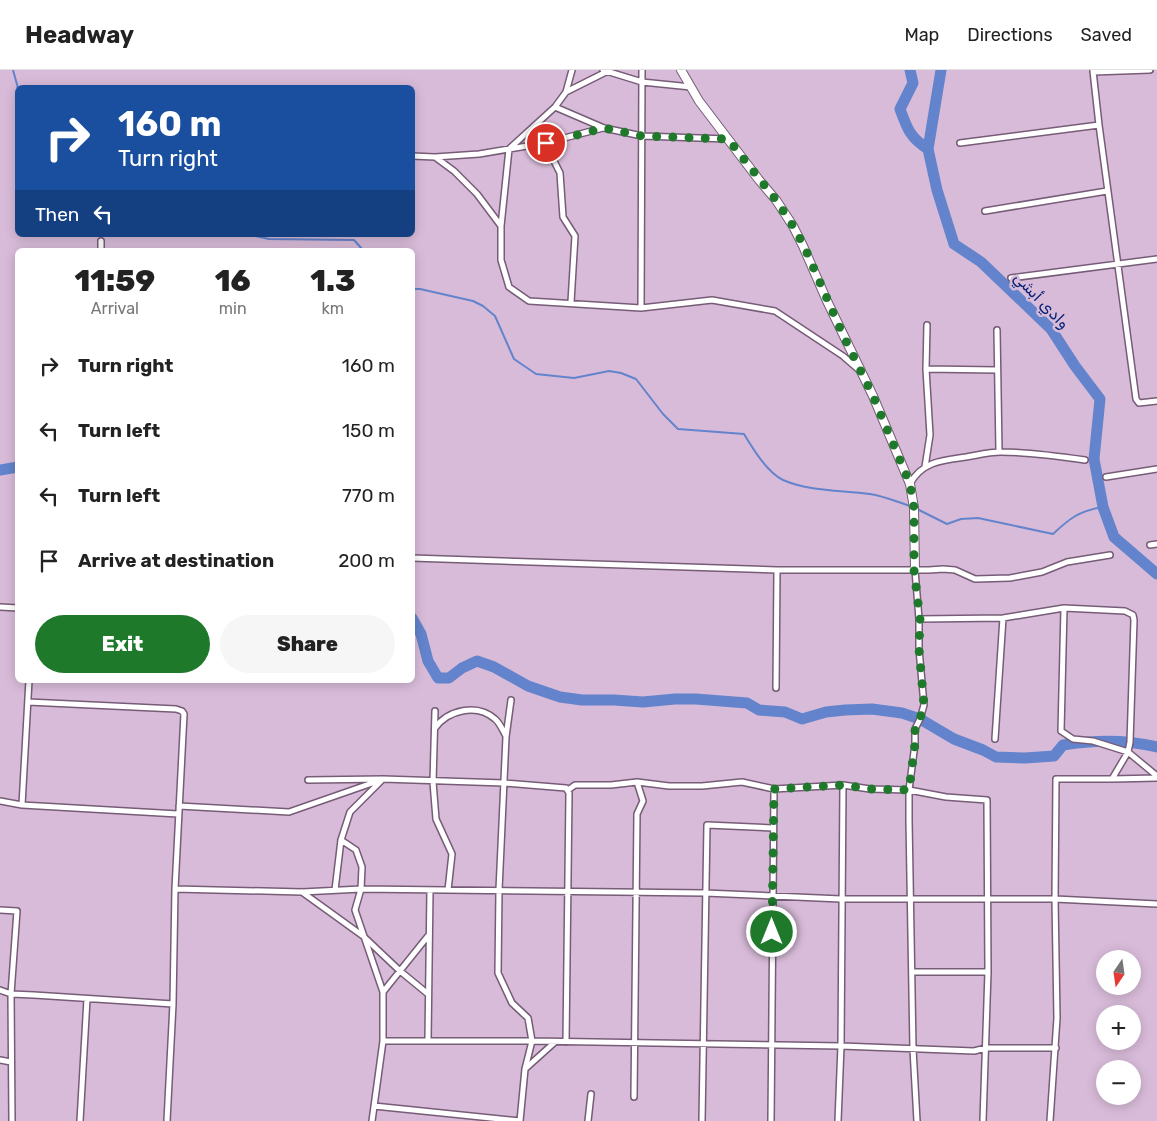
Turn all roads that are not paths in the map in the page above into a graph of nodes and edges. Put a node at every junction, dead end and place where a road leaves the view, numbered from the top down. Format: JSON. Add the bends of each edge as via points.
{"nodes":[{"id":1,"x":572,"y":70,"type":"edge"},
{"id":2,"x":642,"y":70,"type":"edge"},
{"id":3,"x":681,"y":70,"type":"edge"},
{"id":4,"x":1148,"y":70,"type":"edge"},
{"id":5,"x":606,"y":71,"type":"edge"},
{"id":6,"x":1093,"y":71,"type":"edge"},
{"id":7,"x":642,"y":82,"type":"junction"},
{"id":8,"x":691,"y":87,"type":"junction"},
{"id":9,"x":566,"y":92,"type":"junction"},
{"id":10,"x":555,"y":107,"type":"junction"},
{"id":11,"x":1099,"y":125,"type":"junction"},
{"id":12,"x":604,"y":128,"type":"junction"},
{"id":13,"x":642,"y":136,"type":"junction"},
{"id":14,"x":728,"y":139,"type":"junction"},
{"id":15,"x":546,"y":143,"type":"junction"},
{"id":16,"x":960,"y":143,"type":"dead end"},
{"id":17,"x":509,"y":149,"type":"junction"},
{"id":18,"x":415,"y":156,"type":"edge"},
{"id":19,"x":435,"y":157,"type":"junction"},
{"id":20,"x":1108,"y":191,"type":"junction"},
{"id":21,"x":985,"y":211,"type":"dead end"},
{"id":22,"x":501,"y":226,"type":"junction"},
{"id":23,"x":100,"y":241,"type":"dead end"},
{"id":24,"x":101,"y":248,"type":"edge"},
{"id":25,"x":1157,"y":259,"type":"edge"},
{"id":26,"x":1119,"y":263,"type":"junction"},
{"id":27,"x":1011,"y":278,"type":"dead end"},
{"id":28,"x":571,"y":302,"type":"junction"},
{"id":29,"x":641,"y":308,"type":"junction"},
{"id":30,"x":927,"y":325,"type":"dead end"},
{"id":31,"x":997,"y":330,"type":"dead end"},
{"id":32,"x":859,"y":369,"type":"junction"},
{"id":33,"x":926,"y":369,"type":"junction"},
{"id":34,"x":997,"y":370,"type":"junction"},
{"id":35,"x":1157,"y":401,"type":"edge"},
{"id":36,"x":999,"y":452,"type":"junction"},
{"id":37,"x":1085,"y":460,"type":"dead end"},
{"id":38,"x":925,"y":467,"type":"junction"},
{"id":39,"x":1157,"y":470,"type":"edge"},
{"id":40,"x":1106,"y":477,"type":"dead end"},
{"id":41,"x":910,"y":484,"type":"junction"},
{"id":42,"x":1157,"y":544,"type":"edge"},
{"id":43,"x":1150,"y":545,"type":"dead end"},
{"id":44,"x":1110,"y":555,"type":"dead end"},
{"id":45,"x":415,"y":558,"type":"edge"},
{"id":46,"x":777,"y":570,"type":"junction"},
{"id":47,"x":914,"y":570,"type":"junction"},
{"id":48,"x":0,"y":607,"type":"edge"},
{"id":49,"x":15,"y":608,"type":"edge"},
{"id":50,"x":1064,"y":608,"type":"junction"},
{"id":51,"x":1003,"y":618,"type":"junction"},
{"id":52,"x":920,"y":619,"type":"junction"},
{"id":53,"x":29,"y":683,"type":"edge"},
{"id":54,"x":776,"y":688,"type":"dead end"},
{"id":55,"x":511,"y":700,"type":"dead end"},
{"id":56,"x":28,"y":702,"type":"junction"},
{"id":57,"x":435,"y":711,"type":"dead end"},
{"id":58,"x":435,"y":729,"type":"junction"},
{"id":59,"x":506,"y":737,"type":"junction"},
{"id":60,"x":995,"y":739,"type":"dead end"},
{"id":61,"x":1128,"y":752,"type":"junction"},
{"id":62,"x":1157,"y":777,"type":"edge"},
{"id":63,"x":383,"y":779,"type":"junction"},
{"id":64,"x":308,"y":780,"type":"dead end"},
{"id":65,"x":1112,"y":780,"type":"junction"},
{"id":66,"x":433,"y":782,"type":"junction"},
{"id":67,"x":637,"y":782,"type":"junction"},
{"id":68,"x":504,"y":783,"type":"junction"},
{"id":69,"x":843,"y":785,"type":"junction"},
{"id":70,"x":774,"y":789,"type":"junction"},
{"id":71,"x":568,"y":790,"type":"junction"},
{"id":72,"x":909,"y":790,"type":"junction"},
{"id":73,"x":0,"y":801,"type":"edge"},
{"id":74,"x":22,"y":805,"type":"junction"},
{"id":75,"x":179,"y":806,"type":"junction"},
{"id":76,"x":178,"y":814,"type":"junction"},
{"id":77,"x":773,"y":828,"type":"junction"},
{"id":78,"x":341,"y":840,"type":"junction"},
{"id":79,"x":361,"y":888,"type":"junction"},
{"id":80,"x":174,"y":889,"type":"junction"},
{"id":81,"x":335,"y":890,"type":"junction"},
{"id":82,"x":430,"y":890,"type":"junction"},
{"id":83,"x":448,"y":890,"type":"junction"},
{"id":84,"x":499,"y":890,"type":"junction"},
{"id":85,"x":567,"y":891,"type":"junction"},
{"id":86,"x":302,"y":892,"type":"junction"},
{"id":87,"x":637,"y":893,"type":"junction"},
{"id":88,"x":706,"y":893,"type":"junction"},
{"id":89,"x":772,"y":895,"type":"junction"},
{"id":90,"x":910,"y":898,"type":"junction"},
{"id":91,"x":986,"y":898,"type":"junction"},
{"id":92,"x":841,"y":899,"type":"junction"},
{"id":93,"x":1055,"y":899,"type":"junction"},
{"id":94,"x":1157,"y":904,"type":"edge"},
{"id":95,"x":0,"y":910,"type":"edge"},
{"id":96,"x":428,"y":935,"type":"junction"},
{"id":97,"x":363,"y":936,"type":"junction"},
{"id":98,"x":400,"y":971,"type":"junction"},
{"id":99,"x":912,"y":972,"type":"junction"},
{"id":100,"x":988,"y":972,"type":"junction"},
{"id":101,"x":0,"y":990,"type":"edge"},
{"id":102,"x":383,"y":992,"type":"junction"},
{"id":103,"x":11,"y":994,"type":"junction"},
{"id":104,"x":428,"y":994,"type":"junction"},
{"id":105,"x":87,"y":999,"type":"junction"},
{"id":106,"x":173,"y":1004,"type":"junction"},
{"id":107,"x":428,"y":1040,"type":"junction"},
{"id":108,"x":383,"y":1041,"type":"junction"},
{"id":109,"x":532,"y":1041,"type":"junction"},
{"id":110,"x":555,"y":1042,"type":"junction"},
{"id":111,"x":566,"y":1042,"type":"junction"},
{"id":112,"x":634,"y":1044,"type":"junction"},
{"id":113,"x":771,"y":1044,"type":"junction"},
{"id":114,"x":705,"y":1045,"type":"junction"},
{"id":115,"x":841,"y":1046,"type":"junction"},
{"id":116,"x":986,"y":1048,"type":"junction"},
{"id":117,"x":1056,"y":1048,"type":"junction"},
{"id":118,"x":913,"y":1049,"type":"junction"},
{"id":119,"x":0,"y":1060,"type":"edge"},
{"id":120,"x":12,"y":1062,"type":"junction"},
{"id":121,"x":525,"y":1069,"type":"junction"},
{"id":122,"x":591,"y":1094,"type":"dead end"},
{"id":123,"x":634,"y":1097,"type":"dead end"},
{"id":124,"x":374,"y":1106,"type":"junction"},
{"id":125,"x":12,"y":1121,"type":"edge"},
{"id":126,"x":80,"y":1121,"type":"edge"},
{"id":127,"x":167,"y":1121,"type":"edge"},
{"id":128,"x":372,"y":1121,"type":"edge"},
{"id":129,"x":520,"y":1121,"type":"edge"},
{"id":130,"x":588,"y":1121,"type":"edge"},
{"id":131,"x":702,"y":1121,"type":"edge"},
{"id":132,"x":771,"y":1121,"type":"edge"},
{"id":133,"x":838,"y":1121,"type":"edge"},
{"id":134,"x":916,"y":1121,"type":"edge"},
{"id":135,"x":983,"y":1121,"type":"edge"},
{"id":136,"x":1050,"y":1121,"type":"edge"}],
"edges":[{"from":1,"to":9,"type":"street"},
{"from":2,"to":7,"type":"street"},
{"from":3,"to":8,"type":"street"},
{"from":4,"to":6,"type":"street"},
{"from":5,"to":7,"type":"street"},
{"from":5,"to":9,"type":"street"},
{"from":6,"to":11,"type":"street"},
{"from":7,"to":8,"type":"street"},
{"from":7,"to":13,"type":"street"},
{"from":8,"to":14,"type":"street"},
{"from":9,"to":10,"type":"street"},
{"from":10,"to":12,"type":"street"},
{"from":10,"to":17,"type":"street"},
{"from":11,"to":16,"type":"street"},
{"from":11,"to":20,"type":"street"},
{"from":12,"to":13,"type":"street"},
{"from":12,"to":15,"type":"street"},
{"from":13,"to":14,"type":"street"},
{"from":13,"to":29,"type":"street"},
{"from":14,"to":32,"type":"street","via":[[793,226]]},
{"from":15,"to":17,"type":"street"},
{"from":15,"to":28,"type":"street","via":[[560,173],[563,217],[575,236]]},
{"from":17,"to":19,"type":"street"},
{"from":17,"to":22,"type":"street"},
{"from":18,"to":19,"type":"street"},
{"from":19,"to":22,"type":"street","via":[[477,194]]},
{"from":20,"to":21,"type":"street"},
{"from":20,"to":26,"type":"street"},
{"from":22,"to":28,"type":"street","via":[[501,260],[509,287],[529,301]]},
{"from":23,"to":24,"type":"street"},
{"from":25,"to":26,"type":"street"},
{"from":26,"to":27,"type":"street"},
{"from":26,"to":35,"type":"street","via":[[1136,399],[1139,403]]},
{"from":28,"to":29,"type":"street"},
{"from":29,"to":32,"type":"street","via":[[712,300],[774,311]]},
{"from":30,"to":33,"type":"street"},
{"from":31,"to":34,"type":"street"},
{"from":32,"to":41,"type":"street"},
{"from":33,"to":34,"type":"street"},
{"from":33,"to":38,"type":"street","via":[[930,435]]},
{"from":34,"to":36,"type":"street"},
{"from":36,"to":37,"type":"street"},
{"from":36,"to":38,"type":"street","via":[[939,460]]},
{"from":38,"to":41,"type":"street"},
{"from":39,"to":40,"type":"street"},
{"from":41,"to":47,"type":"street","via":[[914,508]]},
{"from":42,"to":43,"type":"street"},
{"from":44,"to":47,"type":"street","via":[[1067,562],[1042,572],[1010,578],[975,579],[955,570]]},
{"from":45,"to":46,"type":"street"},
{"from":46,"to":47,"type":"street"},
{"from":46,"to":54,"type":"street"},
{"from":47,"to":52,"type":"street"},
{"from":48,"to":49,"type":"street"},
{"from":50,"to":51,"type":"street"},
{"from":50,"to":61,"type":"street","via":[[1061,731],[1073,739],[1093,741]]},
{"from":50,"to":61,"type":"street","via":[[1125,611],[1133,615]]},
{"from":51,"to":52,"type":"street"},
{"from":51,"to":60,"type":"street"},
{"from":52,"to":72,"type":"street","via":[[924,705],[915,729]]},
{"from":53,"to":56,"type":"street"},
{"from":55,"to":59,"type":"street"},
{"from":56,"to":74,"type":"street"},
{"from":56,"to":75,"type":"street","via":[[182,711]]},
{"from":57,"to":58,"type":"street"},
{"from":58,"to":59,"type":"street","via":[[441,720],[464,709],[481,711],[496,719]]},
{"from":58,"to":66,"type":"street"},
{"from":59,"to":68,"type":"street"},
{"from":61,"to":62,"type":"street"},
{"from":61,"to":65,"type":"street"},
{"from":62,"to":65,"type":"street"},
{"from":63,"to":64,"type":"street"},
{"from":63,"to":66,"type":"street"},
{"from":63,"to":75,"type":"street","via":[[289,812]]},
{"from":63,"to":78,"type":"street","via":[[350,812]]},
{"from":65,"to":93,"type":"street","via":[[1056,779]]},
{"from":66,"to":68,"type":"street"},
{"from":66,"to":83,"type":"street","via":[[436,819],[452,854]]},
{"from":67,"to":70,"type":"street","via":[[694,786],[742,782]]},
{"from":67,"to":71,"type":"street","via":[[575,786]]},
{"from":67,"to":87,"type":"street","via":[[643,802],[637,814]]},
{"from":68,"to":71,"type":"street"},
{"from":68,"to":84,"type":"street"},
{"from":69,"to":70,"type":"street"},
{"from":69,"to":72,"type":"street"},
{"from":69,"to":92,"type":"street"},
{"from":70,"to":77,"type":"street"},
{"from":71,"to":85,"type":"street"},
{"from":72,"to":90,"type":"street"},
{"from":72,"to":91,"type":"street","via":[[987,800]]},
{"from":73,"to":74,"type":"street"},
{"from":74,"to":76,"type":"street"},
{"from":75,"to":76,"type":"street"},
{"from":76,"to":80,"type":"street"},
{"from":77,"to":88,"type":"street","via":[[707,825]]},
{"from":77,"to":89,"type":"street"},
{"from":78,"to":79,"type":"street","via":[[356,850],[362,867]]},
{"from":78,"to":81,"type":"street"},
{"from":79,"to":81,"type":"street"},
{"from":79,"to":82,"type":"street"},
{"from":79,"to":97,"type":"street","via":[[355,910]]},
{"from":80,"to":86,"type":"street"},
{"from":80,"to":106,"type":"street"},
{"from":81,"to":86,"type":"street"},
{"from":82,"to":83,"type":"street"},
{"from":82,"to":96,"type":"street"},
{"from":83,"to":84,"type":"street"},
{"from":84,"to":85,"type":"street"},
{"from":84,"to":109,"type":"street","via":[[498,972],[512,1003],[528,1018]]},
{"from":85,"to":87,"type":"street"},
{"from":85,"to":111,"type":"street"},
{"from":86,"to":97,"type":"street"},
{"from":87,"to":88,"type":"street"},
{"from":87,"to":112,"type":"street"},
{"from":88,"to":89,"type":"street"},
{"from":88,"to":114,"type":"street"},
{"from":89,"to":92,"type":"street"},
{"from":89,"to":113,"type":"street"},
{"from":90,"to":91,"type":"street"},
{"from":90,"to":92,"type":"street"},
{"from":90,"to":99,"type":"street"},
{"from":91,"to":93,"type":"street"},
{"from":91,"to":100,"type":"street"},
{"from":92,"to":115,"type":"street"},
{"from":93,"to":94,"type":"street"},
{"from":93,"to":117,"type":"street"},
{"from":95,"to":103,"type":"street","via":[[17,911]]},
{"from":96,"to":98,"type":"street"},
{"from":96,"to":104,"type":"street"},
{"from":97,"to":98,"type":"street"},
{"from":97,"to":102,"type":"street"},
{"from":98,"to":102,"type":"street"},
{"from":98,"to":104,"type":"street"},
{"from":99,"to":100,"type":"street"},
{"from":99,"to":118,"type":"street"},
{"from":100,"to":116,"type":"street"},
{"from":101,"to":103,"type":"street"},
{"from":102,"to":108,"type":"street"},
{"from":103,"to":105,"type":"street"},
{"from":103,"to":120,"type":"street"},
{"from":104,"to":107,"type":"street"},
{"from":105,"to":106,"type":"street"},
{"from":105,"to":126,"type":"street"},
{"from":106,"to":127,"type":"street"},
{"from":107,"to":108,"type":"street"},
{"from":107,"to":109,"type":"street"},
{"from":108,"to":124,"type":"street"},
{"from":109,"to":110,"type":"street"},
{"from":109,"to":121,"type":"street"},
{"from":110,"to":111,"type":"street"},
{"from":110,"to":121,"type":"street"},
{"from":111,"to":112,"type":"street"},
{"from":112,"to":114,"type":"street"},
{"from":112,"to":123,"type":"street"},
{"from":113,"to":114,"type":"street"},
{"from":113,"to":115,"type":"street"},
{"from":113,"to":132,"type":"street"},
{"from":114,"to":131,"type":"street"},
{"from":115,"to":118,"type":"street"},
{"from":115,"to":133,"type":"street"},
{"from":116,"to":117,"type":"street"},
{"from":116,"to":118,"type":"street","via":[[974,1051]]},
{"from":116,"to":135,"type":"street"},
{"from":117,"to":136,"type":"street"},
{"from":118,"to":134,"type":"street"},
{"from":119,"to":120,"type":"street"},
{"from":120,"to":125,"type":"street"},
{"from":121,"to":129,"type":"street"},
{"from":122,"to":130,"type":"street"},
{"from":124,"to":128,"type":"street"},
{"from":124,"to":129,"type":"street"}]}
